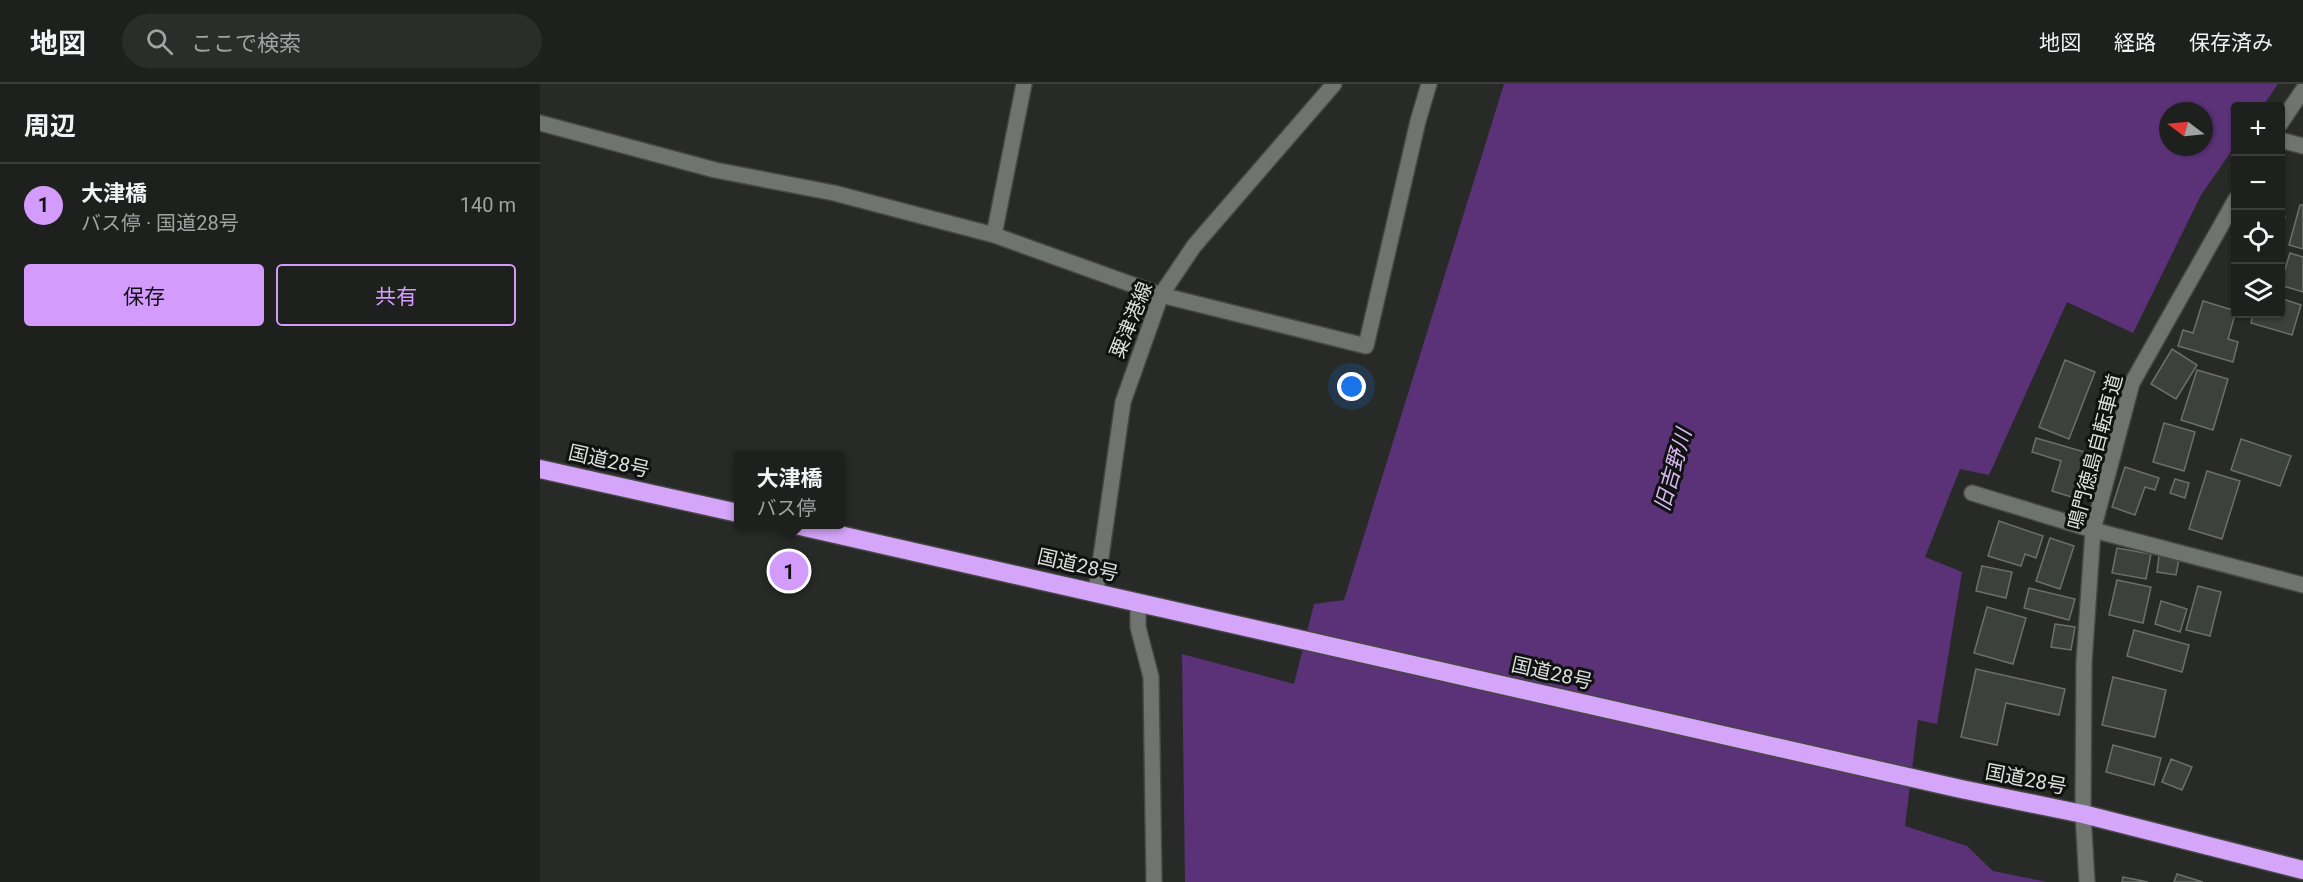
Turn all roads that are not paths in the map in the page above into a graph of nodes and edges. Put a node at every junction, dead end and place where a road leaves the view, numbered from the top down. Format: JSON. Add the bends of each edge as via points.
{"nodes":[{"id":1,"x":1024,"y":84,"type":"edge"},
{"id":2,"x":1334,"y":84,"type":"edge"},
{"id":3,"x":1429,"y":84,"type":"edge"},
{"id":4,"x":2303,"y":90,"type":"edge"},
{"id":5,"x":2285,"y":117,"type":"edge"},
{"id":6,"x":540,"y":123,"type":"edge"},
{"id":7,"x":2285,"y":141,"type":"edge"},
{"id":8,"x":2303,"y":146,"type":"edge"},
{"id":9,"x":2231,"y":206,"type":"edge"},
{"id":10,"x":994,"y":235,"type":"junction"},
{"id":11,"x":1161,"y":295,"type":"junction"},
{"id":12,"x":540,"y":469,"type":"edge"},
{"id":13,"x":1972,"y":493,"type":"dead end"},
{"id":14,"x":734,"y":512,"type":"edge"},
{"id":15,"x":809,"y":529,"type":"edge"},
{"id":16,"x":2093,"y":530,"type":"junction"},
{"id":17,"x":2303,"y":585,"type":"edge"},
{"id":18,"x":1095,"y":592,"type":"junction"},
{"id":19,"x":1138,"y":602,"type":"junction"},
{"id":20,"x":2083,"y":814,"type":"junction"},
{"id":21,"x":2303,"y":870,"type":"edge"},
{"id":22,"x":1154,"y":882,"type":"edge"},
{"id":23,"x":2087,"y":882,"type":"edge"}],
"edges":[{"from":1,"to":10,"type":"street"},
{"from":2,"to":11,"type":"street","name":"粟津港線","via":[[1194,246]]},
{"from":3,"to":11,"type":"street","via":[[1366,346]]},
{"from":4,"to":5,"type":"street"},
{"from":6,"to":10,"type":"street","via":[[715,170],[834,193]]},
{"from":7,"to":8,"type":"street"},
{"from":9,"to":16,"type":"street","name":"鳴門徳島自転車道","via":[[2132,383]]},
{"from":10,"to":11,"type":"street"},
{"from":11,"to":18,"type":"street","name":"粟津港線","via":[[1123,402]]},
{"from":12,"to":14,"type":"highway","name":"国道28号"},
{"from":13,"to":16,"type":"street"},
{"from":15,"to":18,"type":"highway","name":"国道28号"},
{"from":16,"to":17,"type":"street"},
{"from":16,"to":20,"type":"street","name":"鳴門徳島自転車道","via":[[2084,662]]},
{"from":18,"to":19,"type":"highway","name":"国道28号"},
{"from":19,"to":20,"type":"highway","name":"国道28号"},
{"from":19,"to":22,"type":"street","via":[[1138,627],[1151,677]]},
{"from":20,"to":21,"type":"highway","name":"国道28号"},
{"from":20,"to":23,"type":"street","name":"鳴門徳島自転車道"}]}
